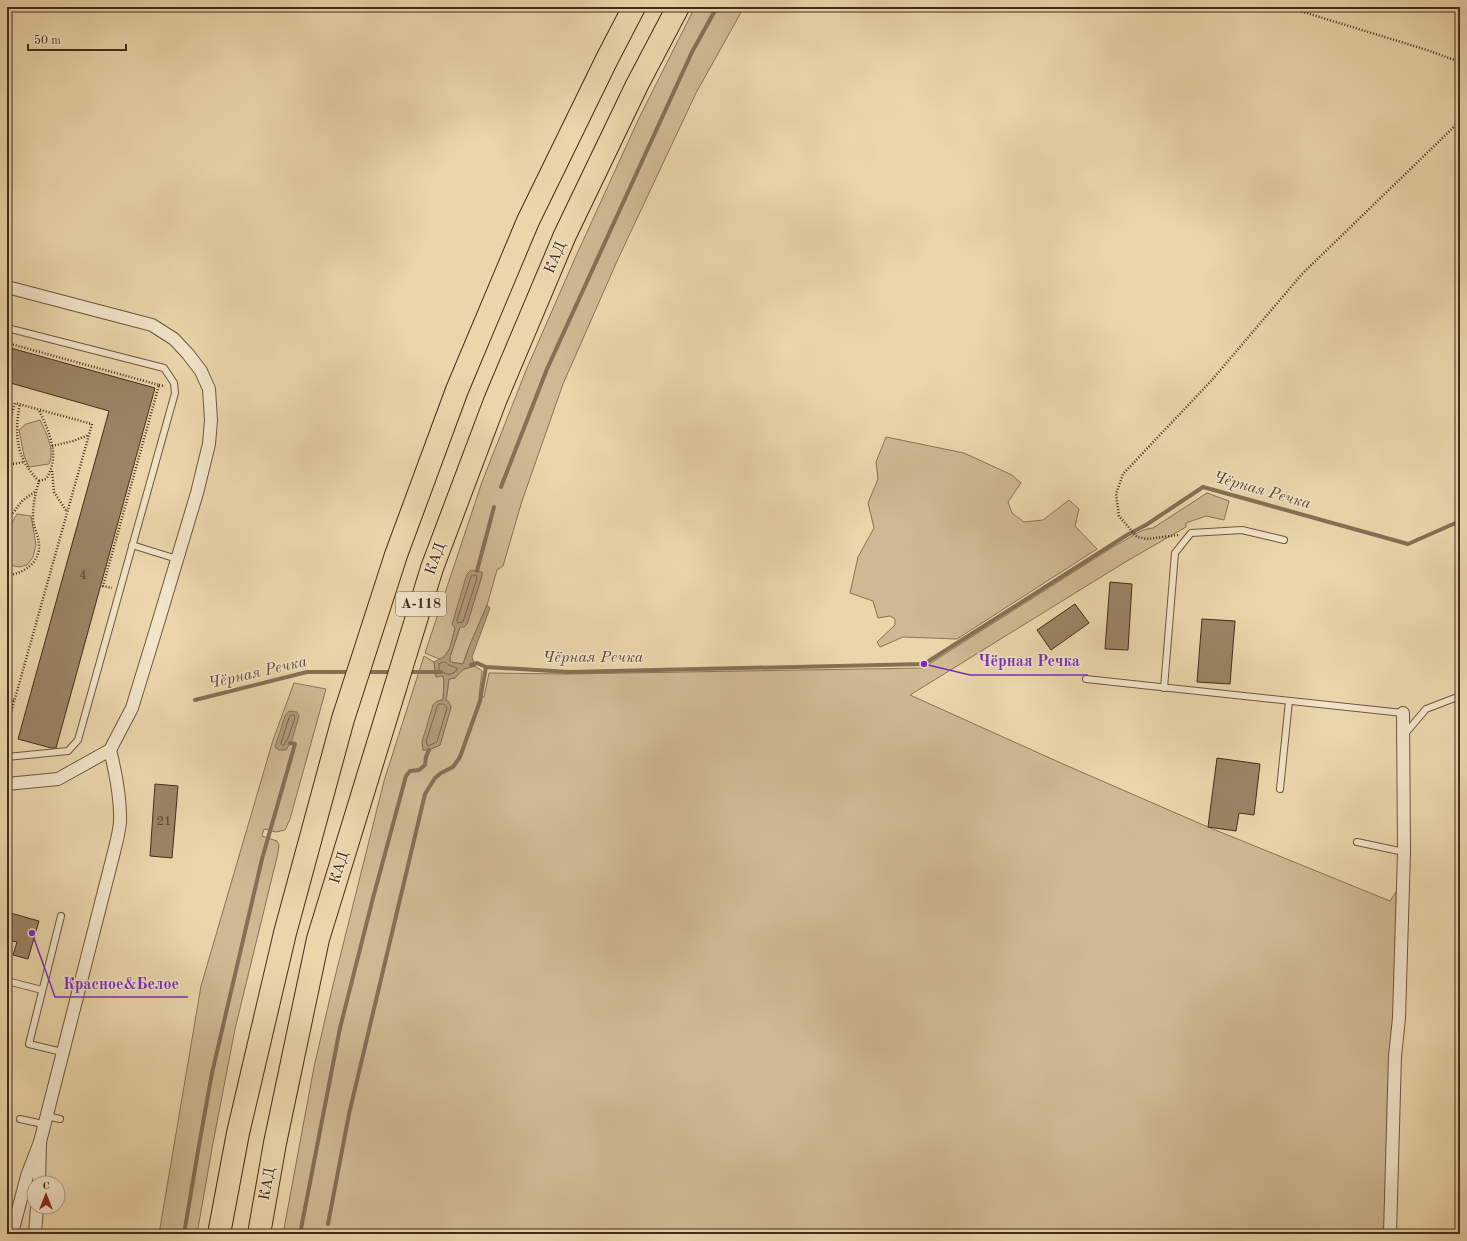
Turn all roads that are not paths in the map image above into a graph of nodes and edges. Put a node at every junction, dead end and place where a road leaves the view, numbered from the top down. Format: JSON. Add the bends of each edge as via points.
{"nodes":[{"id":1,"x":634,"y":7,"type":"edge"},
{"id":2,"x":678,"y":7,"type":"edge"},
{"id":3,"x":7,"y":287,"type":"edge"},
{"id":4,"x":7,"y":328,"type":"edge"},
{"id":5,"x":1284,"y":540,"type":"dead end"},
{"id":6,"x":132,"y":545,"type":"junction"},
{"id":7,"x":177,"y":559,"type":"junction"},
{"id":8,"x":1086,"y":679,"type":"dead end"},
{"id":9,"x":1164,"y":688,"type":"junction"},
{"id":10,"x":1460,"y":696,"type":"edge"},
{"id":11,"x":1289,"y":701,"type":"junction"},
{"id":12,"x":1403,"y":713,"type":"joint"},
{"id":13,"x":1403,"y":737,"type":"junction"},
{"id":14,"x":110,"y":750,"type":"junction"},
{"id":15,"x":7,"y":757,"type":"edge"},
{"id":16,"x":7,"y":784,"type":"edge"},
{"id":17,"x":1280,"y":789,"type":"dead end"},
{"id":18,"x":1357,"y":842,"type":"dead end"},
{"id":19,"x":1404,"y":852,"type":"junction"},
{"id":20,"x":61,"y":916,"type":"dead end"},
{"id":21,"x":7,"y":981,"type":"edge"},
{"id":22,"x":42,"y":990,"type":"junction"},
{"id":23,"x":62,"y":1052,"type":"junction"},
{"id":24,"x":20,"y":1119,"type":"dead end"},
{"id":25,"x":60,"y":1119,"type":"dead end"},
{"id":26,"x":45,"y":1120,"type":"junction"},
{"id":27,"x":40,"y":1142,"type":"junction"},
{"id":28,"x":39,"y":1175,"type":"edge"},
{"id":29,"x":36,"y":1215,"type":"edge"},
{"id":30,"x":12,"y":1233,"type":"edge"},
{"id":31,"x":34,"y":1234,"type":"edge"},
{"id":32,"x":219,"y":1234,"type":"edge"},
{"id":33,"x":259,"y":1234,"type":"edge"},
{"id":34,"x":1390,"y":1234,"type":"edge"}],
"edges":[{"from":1,"to":32,"type":"highway","number":"А-118","via":[[528,221],[457,390],[396,555],[344,719],[285,933],[238,1133]]},
{"from":2,"to":33,"type":"highway","name":"КАД","number":"А-118","via":[[637,85],[566,235],[496,401],[432,568],[318,939],[275,1143]]},
{"from":3,"to":7,"type":"street","via":[[152,325],[174,339],[201,371],[209,389],[209,444]]},
{"from":4,"to":6,"type":"lane","via":[[164,368],[170,376],[175,393]]},
{"from":5,"to":9,"type":"lane","via":[[1242,530],[1191,533],[1175,553]]},
{"from":6,"to":7,"type":"lane"},
{"from":6,"to":15,"type":"lane","via":[[78,740],[68,751]]},
{"from":7,"to":14,"type":"street","via":[[132,708]]},
{"from":8,"to":9,"type":"lane"},
{"from":9,"to":11,"type":"lane"},
{"from":10,"to":13,"type":"lane","via":[[1426,709]]},
{"from":11,"to":12,"type":"lane"},
{"from":11,"to":17,"type":"lane"},
{"from":12,"to":13,"type":"street"},
{"from":13,"to":19,"type":"street"},
{"from":14,"to":16,"type":"street","via":[[58,779]]},
{"from":14,"to":23,"type":"street","via":[[117,779],[120,824]]},
{"from":18,"to":19,"type":"lane"},
{"from":19,"to":34,"type":"street"},
{"from":20,"to":22,"type":"lane"},
{"from":21,"to":22,"type":"lane"},
{"from":22,"to":23,"type":"lane","via":[[28,1044]]},
{"from":23,"to":26,"type":"street"},
{"from":24,"to":26,"type":"lane"},
{"from":25,"to":26,"type":"lane"},
{"from":26,"to":27,"type":"street"},
{"from":27,"to":28,"type":"street"},
{"from":27,"to":30,"type":"street","via":[[27,1176]]},
{"from":29,"to":31,"type":"street"},
{"from":30,"to":31,"type":"street","via":[[24,1228]]}]}
